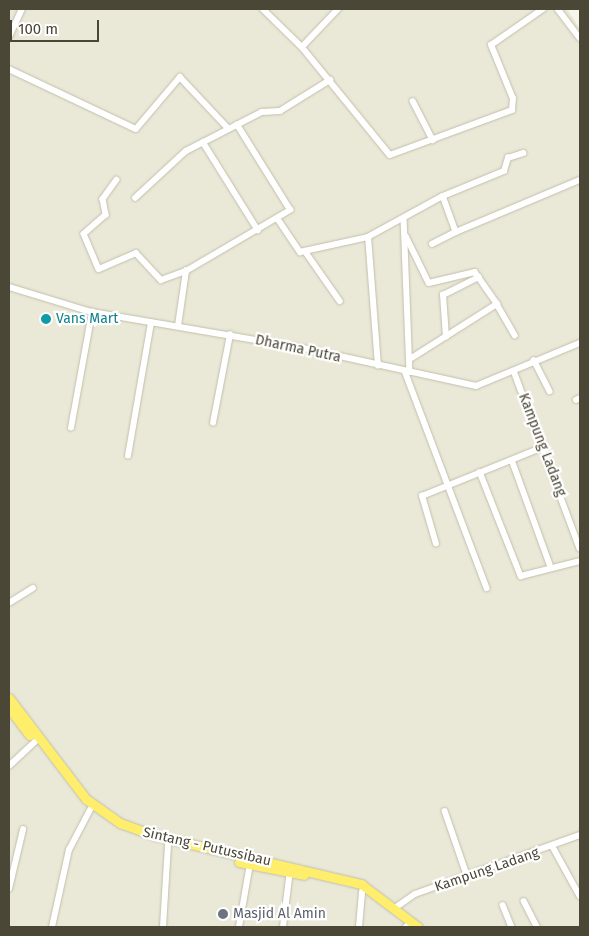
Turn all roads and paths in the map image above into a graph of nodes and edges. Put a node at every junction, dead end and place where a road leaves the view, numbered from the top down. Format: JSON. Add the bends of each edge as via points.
{"nodes":[{"id":1,"x":22,"y":9,"type":"edge"},
{"id":2,"x":263,"y":9,"type":"edge"},
{"id":3,"x":338,"y":9,"type":"edge"},
{"id":4,"x":542,"y":9,"type":"edge"},
{"id":5,"x":558,"y":9,"type":"edge"},
{"id":6,"x":9,"y":37,"type":"edge"},
{"id":7,"x":580,"y":38,"type":"edge"},
{"id":8,"x":302,"y":47,"type":"junction"},
{"id":9,"x":9,"y":69,"type":"edge"},
{"id":10,"x":330,"y":80,"type":"junction"},
{"id":11,"x":413,"y":101,"type":"dead end"},
{"id":12,"x":237,"y":125,"type":"junction"},
{"id":13,"x":229,"y":129,"type":"junction"},
{"id":14,"x":433,"y":140,"type":"junction"},
{"id":15,"x":203,"y":142,"type":"junction"},
{"id":16,"x":523,"y":153,"type":"dead end"},
{"id":17,"x":117,"y":180,"type":"dead end"},
{"id":18,"x":580,"y":180,"type":"edge"},
{"id":19,"x":443,"y":196,"type":"junction"},
{"id":20,"x":135,"y":198,"type":"dead end"},
{"id":21,"x":404,"y":218,"type":"junction"},
{"id":22,"x":278,"y":219,"type":"junction"},
{"id":23,"x":258,"y":230,"type":"junction"},
{"id":24,"x":456,"y":232,"type":"junction"},
{"id":25,"x":405,"y":234,"type":"junction"},
{"id":26,"x":368,"y":237,"type":"junction"},
{"id":27,"x":432,"y":244,"type":"dead end"},
{"id":28,"x":305,"y":251,"type":"junction"},
{"id":29,"x":186,"y":271,"type":"junction"},
{"id":30,"x":479,"y":277,"type":"junction"},
{"id":31,"x":9,"y":287,"type":"edge"},
{"id":32,"x":340,"y":301,"type":"dead end"},
{"id":33,"x":497,"y":304,"type":"junction"},
{"id":34,"x":92,"y":312,"type":"junction"},
{"id":35,"x":151,"y":323,"type":"junction"},
{"id":36,"x":178,"y":326,"type":"junction"},
{"id":37,"x":230,"y":335,"type":"junction"},
{"id":38,"x":515,"y":336,"type":"dead end"},
{"id":39,"x":446,"y":337,"type":"junction"},
{"id":40,"x":580,"y":345,"type":"edge"},
{"id":41,"x":410,"y":358,"type":"junction"},
{"id":42,"x":534,"y":360,"type":"junction"},
{"id":43,"x":378,"y":366,"type":"junction"},
{"id":44,"x":514,"y":371,"type":"junction"},
{"id":45,"x":407,"y":372,"type":"junction"},
{"id":46,"x":550,"y":390,"type":"dead end"},
{"id":47,"x":213,"y":423,"type":"dead end"},
{"id":48,"x":70,"y":428,"type":"dead end"},
{"id":49,"x":543,"y":447,"type":"junction"},
{"id":50,"x":128,"y":456,"type":"dead end"},
{"id":51,"x":512,"y":460,"type":"junction"},
{"id":52,"x":480,"y":472,"type":"junction"},
{"id":53,"x":449,"y":486,"type":"junction"},
{"id":54,"x":580,"y":525,"type":"edge"},
{"id":55,"x":573,"y":529,"type":"junction"},
{"id":56,"x":436,"y":544,"type":"dead end"},
{"id":57,"x":580,"y":548,"type":"edge"},
{"id":58,"x":580,"y":561,"type":"edge"},
{"id":59,"x":551,"y":567,"type":"junction"},
{"id":60,"x":33,"y":588,"type":"dead end"},
{"id":61,"x":487,"y":588,"type":"dead end"},
{"id":62,"x":9,"y":603,"type":"edge"},
{"id":63,"x":9,"y":698,"type":"edge"},
{"id":64,"x":12,"y":709,"type":"edge"},
{"id":65,"x":35,"y":742,"type":"junction"},
{"id":66,"x":9,"y":766,"type":"edge"},
{"id":67,"x":90,"y":810,"type":"junction"},
{"id":68,"x":445,"y":811,"type":"dead end"},
{"id":69,"x":23,"y":830,"type":"dead end"},
{"id":70,"x":580,"y":835,"type":"edge"},
{"id":71,"x":168,"y":845,"type":"junction"},
{"id":72,"x":553,"y":847,"type":"junction"},
{"id":73,"x":250,"y":864,"type":"junction"},
{"id":74,"x":11,"y":865,"type":"edge"},
{"id":75,"x":290,"y":869,"type":"junction"},
{"id":76,"x":467,"y":876,"type":"junction"},
{"id":77,"x":9,"y":888,"type":"edge"},
{"id":78,"x":362,"y":891,"type":"junction"},
{"id":79,"x":580,"y":895,"type":"edge"},
{"id":80,"x":524,"y":901,"type":"dead end"},
{"id":81,"x":503,"y":905,"type":"dead end"},
{"id":82,"x":395,"y":908,"type":"junction"},
{"id":83,"x":52,"y":927,"type":"edge"},
{"id":84,"x":162,"y":927,"type":"edge"},
{"id":85,"x":239,"y":927,"type":"edge"},
{"id":86,"x":283,"y":927,"type":"edge"},
{"id":87,"x":359,"y":927,"type":"edge"},
{"id":88,"x":408,"y":927,"type":"edge"},
{"id":89,"x":418,"y":927,"type":"edge"},
{"id":90,"x":512,"y":927,"type":"edge"},
{"id":91,"x":537,"y":927,"type":"edge"}],
"edges":[{"from":1,"to":6,"type":"street"},
{"from":2,"to":8,"type":"street"},
{"from":3,"to":8,"type":"street"},
{"from":4,"to":14,"type":"street","via":[[490,45],[514,108]]},
{"from":5,"to":7,"type":"street"},
{"from":8,"to":10,"type":"street"},
{"from":9,"to":13,"type":"street","via":[[136,130],[180,76]]},
{"from":10,"to":12,"type":"street","via":[[280,111],[265,111]]},
{"from":10,"to":14,"type":"street","via":[[388,154]]},
{"from":11,"to":14,"type":"street"},
{"from":12,"to":13,"type":"street"},
{"from":12,"to":22,"type":"street","via":[[290,208]]},
{"from":13,"to":15,"type":"street"},
{"from":15,"to":20,"type":"street","via":[[168,164]]},
{"from":15,"to":23,"type":"street"},
{"from":16,"to":19,"type":"street","via":[[508,158],[504,171]]},
{"from":17,"to":29,"type":"street","via":[[103,198],[106,215],[84,234],[99,269],[136,253],[163,280]]},
{"from":18,"to":24,"type":"street"},
{"from":19,"to":21,"type":"street"},
{"from":19,"to":24,"type":"street"},
{"from":21,"to":25,"type":"street"},
{"from":21,"to":26,"type":"street"},
{"from":22,"to":23,"type":"street"},
{"from":22,"to":28,"type":"street","via":[[295,249]]},
{"from":23,"to":29,"type":"street"},
{"from":24,"to":27,"type":"street"},
{"from":25,"to":30,"type":"street","via":[[429,283],[474,272]]},
{"from":25,"to":41,"type":"street"},
{"from":26,"to":28,"type":"street"},
{"from":26,"to":43,"type":"street"},
{"from":28,"to":32,"type":"street"},
{"from":29,"to":36,"type":"street"},
{"from":30,"to":33,"type":"street"},
{"from":30,"to":39,"type":"street","via":[[443,295]]},
{"from":31,"to":34,"type":"street","name":"Dharma Putra"},
{"from":33,"to":38,"type":"street"},
{"from":33,"to":39,"type":"street"},
{"from":34,"to":35,"type":"street","name":"Dharma Putra"},
{"from":34,"to":48,"type":"street"},
{"from":35,"to":36,"type":"street","name":"Dharma Putra"},
{"from":35,"to":50,"type":"street"},
{"from":36,"to":37,"type":"street","name":"Dharma Putra"},
{"from":37,"to":43,"type":"street","name":"Dharma Putra"},
{"from":37,"to":47,"type":"street"},
{"from":39,"to":41,"type":"street"},
{"from":40,"to":42,"type":"street","name":"Dharma Putra"},
{"from":41,"to":45,"type":"street"},
{"from":42,"to":44,"type":"street","name":"Dharma Putra"},
{"from":42,"to":46,"type":"street"},
{"from":43,"to":45,"type":"street","name":"Dharma Putra"},
{"from":44,"to":45,"type":"street","name":"Dharma Putra","via":[[476,386]]},
{"from":44,"to":49,"type":"street","name":"Kampung Ladang"},
{"from":45,"to":53,"type":"street"},
{"from":49,"to":51,"type":"street"},
{"from":49,"to":55,"type":"street","name":"Kampung Ladang"},
{"from":51,"to":52,"type":"street"},
{"from":51,"to":59,"type":"street"},
{"from":52,"to":53,"type":"street"},
{"from":52,"to":59,"type":"street","via":[[521,576]]},
{"from":53,"to":56,"type":"street","via":[[419,500]]},
{"from":53,"to":61,"type":"street"},
{"from":54,"to":55,"type":"street"},
{"from":55,"to":57,"type":"street","name":"Kampung Ladang"},
{"from":58,"to":59,"type":"street"},
{"from":60,"to":62,"type":"street"},
{"from":63,"to":64,"type":"highway","name":"Sintang - Putussibau"},
{"from":64,"to":65,"type":"highway","name":"Sintang - Putussibau"},
{"from":64,"to":75,"type":"highway","name":"Sintang - Putussibau","via":[[86,799],[120,823],[156,836]]},
{"from":65,"to":66,"type":"street"},
{"from":65,"to":67,"type":"highway","name":"Sintang - Putussibau"},
{"from":67,"to":71,"type":"highway","name":"Sintang - Putussibau","via":[[127,832]]},
{"from":67,"to":83,"type":"street","via":[[69,850]]},
{"from":68,"to":76,"type":"street"},
{"from":69,"to":74,"type":"street"},
{"from":70,"to":72,"type":"street","name":"Kampung Ladang"},
{"from":71,"to":73,"type":"highway","name":"Sintang - Putussibau"},
{"from":71,"to":84,"type":"street"},
{"from":72,"to":76,"type":"street","name":"Kampung Ladang"},
{"from":72,"to":79,"type":"street"},
{"from":73,"to":75,"type":"highway","name":"Sintang - Putussibau"},
{"from":73,"to":85,"type":"street"},
{"from":74,"to":77,"type":"street"},
{"from":75,"to":78,"type":"highway","name":"Sintang - Putussibau"},
{"from":75,"to":82,"type":"highway","name":"Sintang - Putussibau","via":[[361,884]]},
{"from":75,"to":86,"type":"street"},
{"from":76,"to":82,"type":"street","name":"Kampung Ladang","via":[[415,894]]},
{"from":78,"to":87,"type":"street"},
{"from":78,"to":88,"type":"highway","name":"Sintang - Putussibau"},
{"from":80,"to":91,"type":"street"},
{"from":81,"to":90,"type":"street"},
{"from":82,"to":89,"type":"highway","name":"Sintang - Putussibau"}]}
